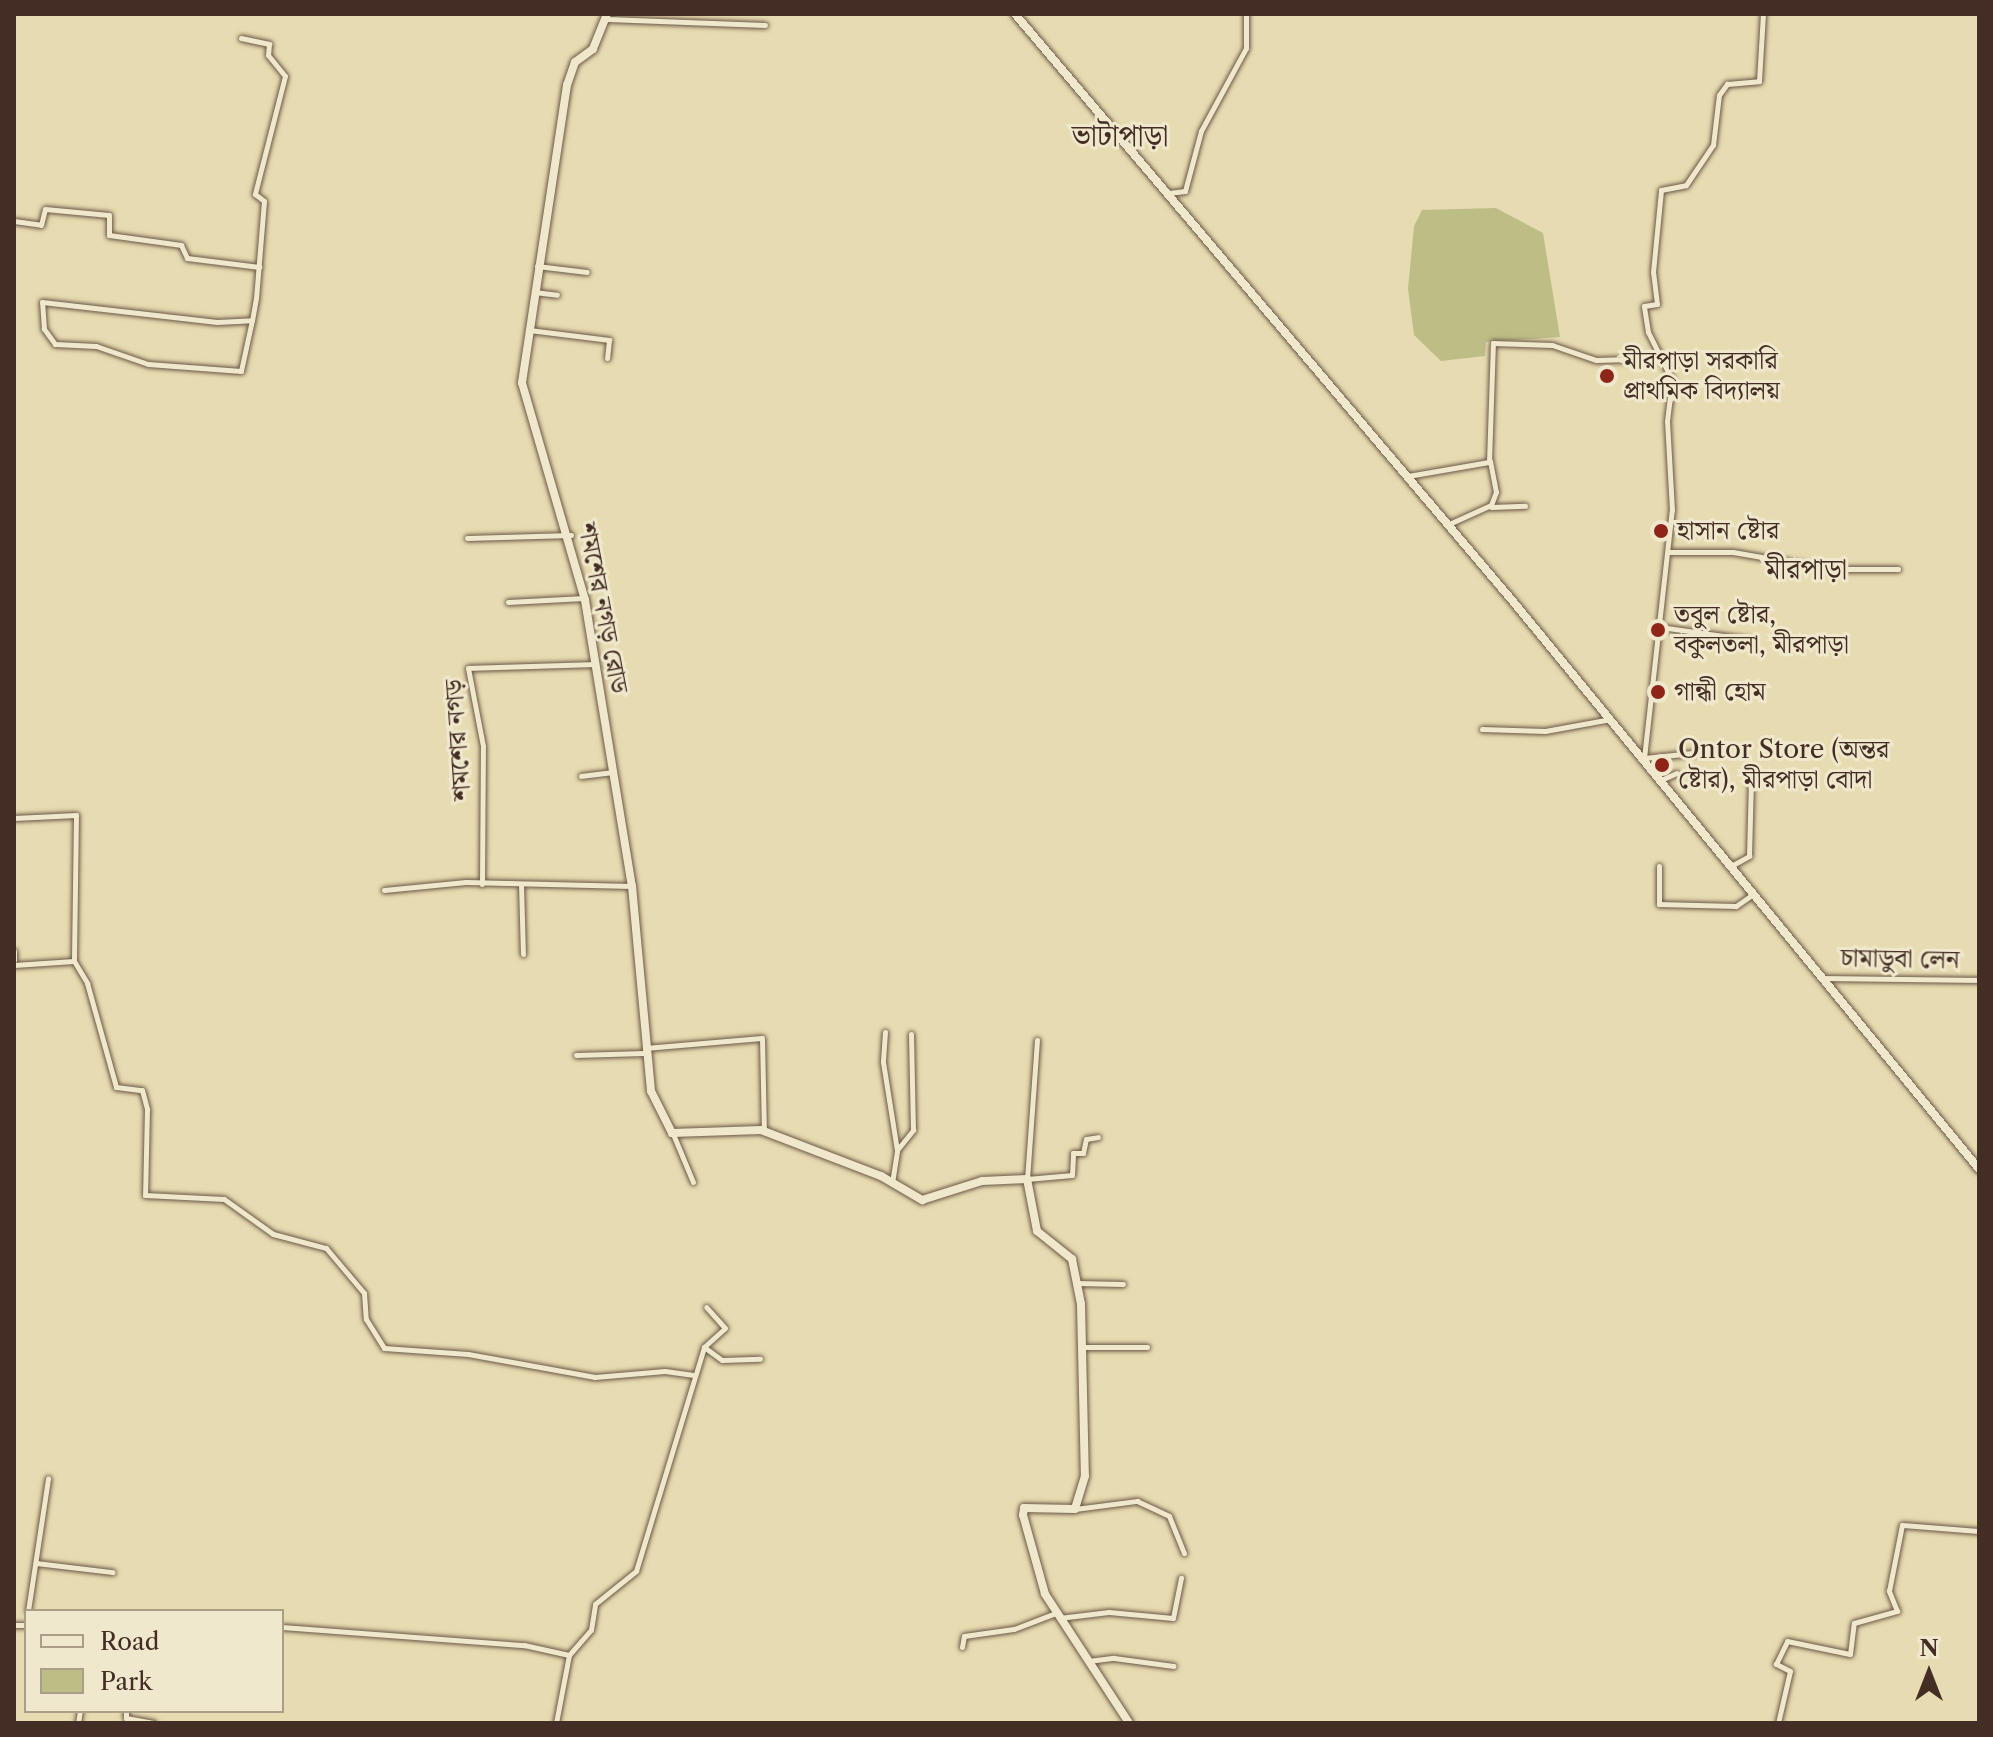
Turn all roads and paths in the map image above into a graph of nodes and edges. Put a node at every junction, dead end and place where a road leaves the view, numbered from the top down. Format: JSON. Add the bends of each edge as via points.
{"nodes":[{"id":1,"x":1015,"y":14,"type":"edge"},
{"id":2,"x":1246,"y":14,"type":"edge"},
{"id":3,"x":1763,"y":14,"type":"edge"},
{"id":4,"x":607,"y":16,"type":"edge"},
{"id":5,"x":765,"y":25,"type":"dead end"},
{"id":6,"x":241,"y":38,"type":"dead end"},
{"id":7,"x":1164,"y":192,"type":"junction"},
{"id":8,"x":14,"y":221,"type":"edge"},
{"id":9,"x":536,"y":266,"type":"junction"},
{"id":10,"x":259,"y":267,"type":"junction"},
{"id":11,"x":587,"y":272,"type":"dead end"},
{"id":12,"x":533,"y":292,"type":"junction"},
{"id":13,"x":557,"y":295,"type":"dead end"},
{"id":14,"x":252,"y":320,"type":"junction"},
{"id":15,"x":528,"y":330,"type":"junction"},
{"id":16,"x":607,"y":358,"type":"dead end"},
{"id":17,"x":1662,"y":358,"type":"junction"},
{"id":18,"x":1489,"y":458,"type":"junction"},
{"id":19,"x":1407,"y":476,"type":"junction"},
{"id":20,"x":1525,"y":506,"type":"dead end"},
{"id":21,"x":1490,"y":507,"type":"junction"},
{"id":22,"x":1448,"y":524,"type":"junction"},
{"id":23,"x":571,"y":535,"type":"junction"},
{"id":24,"x":467,"y":538,"type":"dead end"},
{"id":25,"x":1669,"y":552,"type":"junction"},
{"id":26,"x":1898,"y":569,"type":"dead end"},
{"id":27,"x":584,"y":598,"type":"junction"},
{"id":28,"x":508,"y":602,"type":"dead end"},
{"id":29,"x":1660,"y":627,"type":"junction"},
{"id":30,"x":1751,"y":640,"type":"dead end"},
{"id":31,"x":594,"y":664,"type":"junction"},
{"id":32,"x":1611,"y":719,"type":"junction"},
{"id":33,"x":1482,"y":729,"type":"dead end"},
{"id":34,"x":1721,"y":750,"type":"dead end"},
{"id":35,"x":1644,"y":758,"type":"junction"},
{"id":36,"x":613,"y":772,"type":"junction"},
{"id":37,"x":1677,"y":773,"type":"dead end"},
{"id":38,"x":581,"y":776,"type":"dead end"},
{"id":39,"x":1751,"y":779,"type":"dead end"},
{"id":40,"x":1661,"y":780,"type":"junction"},
{"id":41,"x":14,"y":818,"type":"edge"},
{"id":42,"x":1659,"y":866,"type":"dead end"},
{"id":43,"x":1731,"y":866,"type":"junction"},
{"id":44,"x":482,"y":884,"type":"junction"},
{"id":45,"x":521,"y":884,"type":"junction"},
{"id":46,"x":632,"y":886,"type":"junction"},
{"id":47,"x":384,"y":890,"type":"dead end"},
{"id":48,"x":1753,"y":893,"type":"junction"},
{"id":49,"x":14,"y":951,"type":"edge"},
{"id":50,"x":523,"y":954,"type":"dead end"},
{"id":51,"x":74,"y":961,"type":"junction"},
{"id":52,"x":14,"y":962,"type":"edge"},
{"id":53,"x":1819,"y":978,"type":"junction"},
{"id":54,"x":1979,"y":980,"type":"edge"},
{"id":55,"x":885,"y":1032,"type":"dead end"},
{"id":56,"x":911,"y":1034,"type":"dead end"},
{"id":57,"x":1037,"y":1040,"type":"dead end"},
{"id":58,"x":644,"y":1051,"type":"junction"},
{"id":59,"x":576,"y":1055,"type":"dead end"},
{"id":60,"x":764,"y":1131,"type":"junction"},
{"id":61,"x":671,"y":1133,"type":"junction"},
{"id":62,"x":1098,"y":1137,"type":"dead end"},
{"id":63,"x":897,"y":1150,"type":"junction"},
{"id":64,"x":1979,"y":1169,"type":"edge"},
{"id":65,"x":1027,"y":1179,"type":"junction"},
{"id":66,"x":693,"y":1182,"type":"dead end"},
{"id":67,"x":892,"y":1183,"type":"junction"},
{"id":68,"x":1076,"y":1283,"type":"junction"},
{"id":69,"x":1123,"y":1284,"type":"dead end"},
{"id":70,"x":706,"y":1307,"type":"dead end"},
{"id":71,"x":704,"y":1347,"type":"junction"},
{"id":72,"x":1080,"y":1347,"type":"junction"},
{"id":73,"x":1147,"y":1347,"type":"dead end"},
{"id":74,"x":760,"y":1359,"type":"dead end"},
{"id":75,"x":692,"y":1375,"type":"junction"},
{"id":76,"x":48,"y":1478,"type":"dead end"},
{"id":77,"x":1075,"y":1509,"type":"junction"},
{"id":78,"x":1979,"y":1531,"type":"edge"},
{"id":79,"x":1184,"y":1553,"type":"dead end"},
{"id":80,"x":36,"y":1563,"type":"junction"},
{"id":81,"x":112,"y":1572,"type":"dead end"},
{"id":82,"x":1181,"y":1578,"type":"dead end"},
{"id":83,"x":28,"y":1609,"type":"edge"},
{"id":84,"x":1057,"y":1616,"type":"junction"},
{"id":85,"x":284,"y":1627,"type":"edge"},
{"id":86,"x":962,"y":1647,"type":"dead end"},
{"id":87,"x":569,"y":1655,"type":"junction"},
{"id":88,"x":1087,"y":1661,"type":"junction"},
{"id":89,"x":1173,"y":1666,"type":"dead end"},
{"id":90,"x":126,"y":1713,"type":"edge"},
{"id":91,"x":154,"y":1723,"type":"edge"},
{"id":92,"x":556,"y":1723,"type":"edge"},
{"id":93,"x":1129,"y":1723,"type":"edge"},
{"id":94,"x":1778,"y":1723,"type":"edge"}],
"edges":[{"from":1,"to":7,"type":"street"},
{"from":2,"to":7,"type":"street","via":[[1246,48],[1201,131],[1185,191]]},
{"from":3,"to":17,"type":"street","via":[[1759,81],[1727,84],[1719,95],[1713,145],[1686,185],[1661,190],[1653,272],[1657,304],[1644,306]]},
{"from":4,"to":5,"type":"street"},
{"from":4,"to":9,"type":"street","name":"শমশের নগড় রোড","via":[[567,85]]},
{"from":6,"to":10,"type":"street","via":[[269,44],[268,55],[285,76],[255,194],[264,201]]},
{"from":7,"to":19,"type":"street"},
{"from":8,"to":10,"type":"street","via":[[41,225],[45,209],[109,215],[109,235],[181,245],[187,258]]},
{"from":9,"to":11,"type":"street"},
{"from":9,"to":12,"type":"street","name":"শমশের নগড় রোড"},
{"from":10,"to":14,"type":"street"},
{"from":12,"to":13,"type":"street"},
{"from":12,"to":15,"type":"street","name":"শমশের নগড় রোড"},
{"from":14,"to":14,"type":"street","via":[[217,322],[42,302],[44,329],[55,344],[96,346],[148,364],[199,370],[241,371]]},
{"from":15,"to":16,"type":"street","via":[[609,340]]},
{"from":15,"to":23,"type":"street","name":"শমশের নগড় রোড","via":[[522,383],[547,486]]},
{"from":17,"to":18,"type":"street","via":[[1596,360],[1552,345],[1493,343]]},
{"from":17,"to":25,"type":"street","via":[[1672,380]]},
{"from":18,"to":19,"type":"street"},
{"from":18,"to":21,"type":"street","via":[[1496,492]]},
{"from":19,"to":22,"type":"street"},
{"from":20,"to":21,"type":"street"},
{"from":21,"to":22,"type":"street"},
{"from":22,"to":32,"type":"street"},
{"from":23,"to":24,"type":"street"},
{"from":23,"to":27,"type":"street","name":"শমশের নগড় রোড"},
{"from":25,"to":26,"type":"street","via":[[1733,552],[1830,569]]},
{"from":25,"to":29,"type":"street"},
{"from":27,"to":28,"type":"street"},
{"from":27,"to":31,"type":"street","name":"শমশের নগড় রোড"},
{"from":29,"to":30,"type":"street"},
{"from":29,"to":35,"type":"street"},
{"from":31,"to":36,"type":"street","name":"শমশের নগড় রোড"},
{"from":31,"to":44,"type":"street","name":"শমশের নগড়","via":[[468,668],[483,746]]},
{"from":32,"to":33,"type":"street","via":[[1545,731]]},
{"from":32,"to":35,"type":"street"},
{"from":34,"to":35,"type":"street"},
{"from":35,"to":40,"type":"street"},
{"from":36,"to":38,"type":"street"},
{"from":36,"to":46,"type":"street","name":"শমশের নগড় রোড"},
{"from":37,"to":40,"type":"street"},
{"from":39,"to":43,"type":"street","via":[[1749,856]]},
{"from":40,"to":43,"type":"street","via":[[1677,793]]},
{"from":41,"to":51,"type":"street","via":[[76,815]]},
{"from":42,"to":48,"type":"street","via":[[1659,904],[1736,906]]},
{"from":43,"to":48,"type":"street"},
{"from":44,"to":45,"type":"street"},
{"from":44,"to":47,"type":"street"},
{"from":45,"to":46,"type":"street"},
{"from":45,"to":50,"type":"street"},
{"from":46,"to":58,"type":"street","name":"শমশের নগড় রোড"},
{"from":48,"to":53,"type":"street"},
{"from":49,"to":52,"type":"street"},
{"from":51,"to":52,"type":"street"},
{"from":51,"to":75,"type":"street","via":[[87,983],[116,1087],[142,1090],[147,1109],[145,1195],[224,1199],[273,1234],[326,1248],[364,1293],[366,1319],[384,1348],[483,1356],[595,1377],[665,1371]]},
{"from":53,"to":54,"type":"street","name":"চামাডুবা লেন"},
{"from":53,"to":64,"type":"street"},
{"from":55,"to":63,"type":"street","via":[[883,1062]]},
{"from":56,"to":63,"type":"street","via":[[913,1130]]},
{"from":57,"to":65,"type":"street"},
{"from":58,"to":59,"type":"street"},
{"from":58,"to":60,"type":"street","via":[[762,1038]]},
{"from":58,"to":61,"type":"street","name":"শমশের নগড় রোড","via":[[651,1091]]},
{"from":60,"to":61,"type":"street"},
{"from":60,"to":67,"type":"street"},
{"from":61,"to":66,"type":"street"},
{"from":62,"to":65,"type":"street","via":[[1086,1139],[1083,1153],[1073,1153],[1072,1175]]},
{"from":63,"to":67,"type":"street"},
{"from":65,"to":67,"type":"street","via":[[982,1181],[922,1200]]},
{"from":65,"to":68,"type":"street","via":[[1037,1231],[1072,1259]]},
{"from":68,"to":69,"type":"street"},
{"from":68,"to":72,"type":"street"},
{"from":70,"to":71,"type":"street","via":[[725,1328]]},
{"from":71,"to":74,"type":"street","via":[[722,1360]]},
{"from":71,"to":75,"type":"street"},
{"from":72,"to":73,"type":"street"},
{"from":72,"to":77,"type":"street","via":[[1085,1476]]},
{"from":75,"to":87,"type":"street","via":[[636,1571],[595,1604],[591,1630]]},
{"from":76,"to":80,"type":"street"},
{"from":77,"to":79,"type":"street","via":[[1137,1501],[1169,1516]]},
{"from":77,"to":84,"type":"street","via":[[1024,1508],[1030,1551]]},
{"from":78,"to":94,"type":"street","via":[[1902,1525],[1889,1591],[1897,1611],[1854,1623],[1850,1654],[1787,1641],[1776,1664],[1790,1671]]},
{"from":80,"to":81,"type":"street"},
{"from":80,"to":83,"type":"street"},
{"from":82,"to":84,"type":"street","via":[[1173,1618],[1109,1612]]},
{"from":84,"to":86,"type":"street","via":[[964,1636]]},
{"from":84,"to":88,"type":"street"},
{"from":85,"to":87,"type":"street","via":[[524,1645]]},
{"from":87,"to":92,"type":"street"},
{"from":88,"to":89,"type":"street","via":[[1114,1658]]},
{"from":88,"to":93,"type":"street"},
{"from":90,"to":91,"type":"street","via":[[126,1718]]}]}
